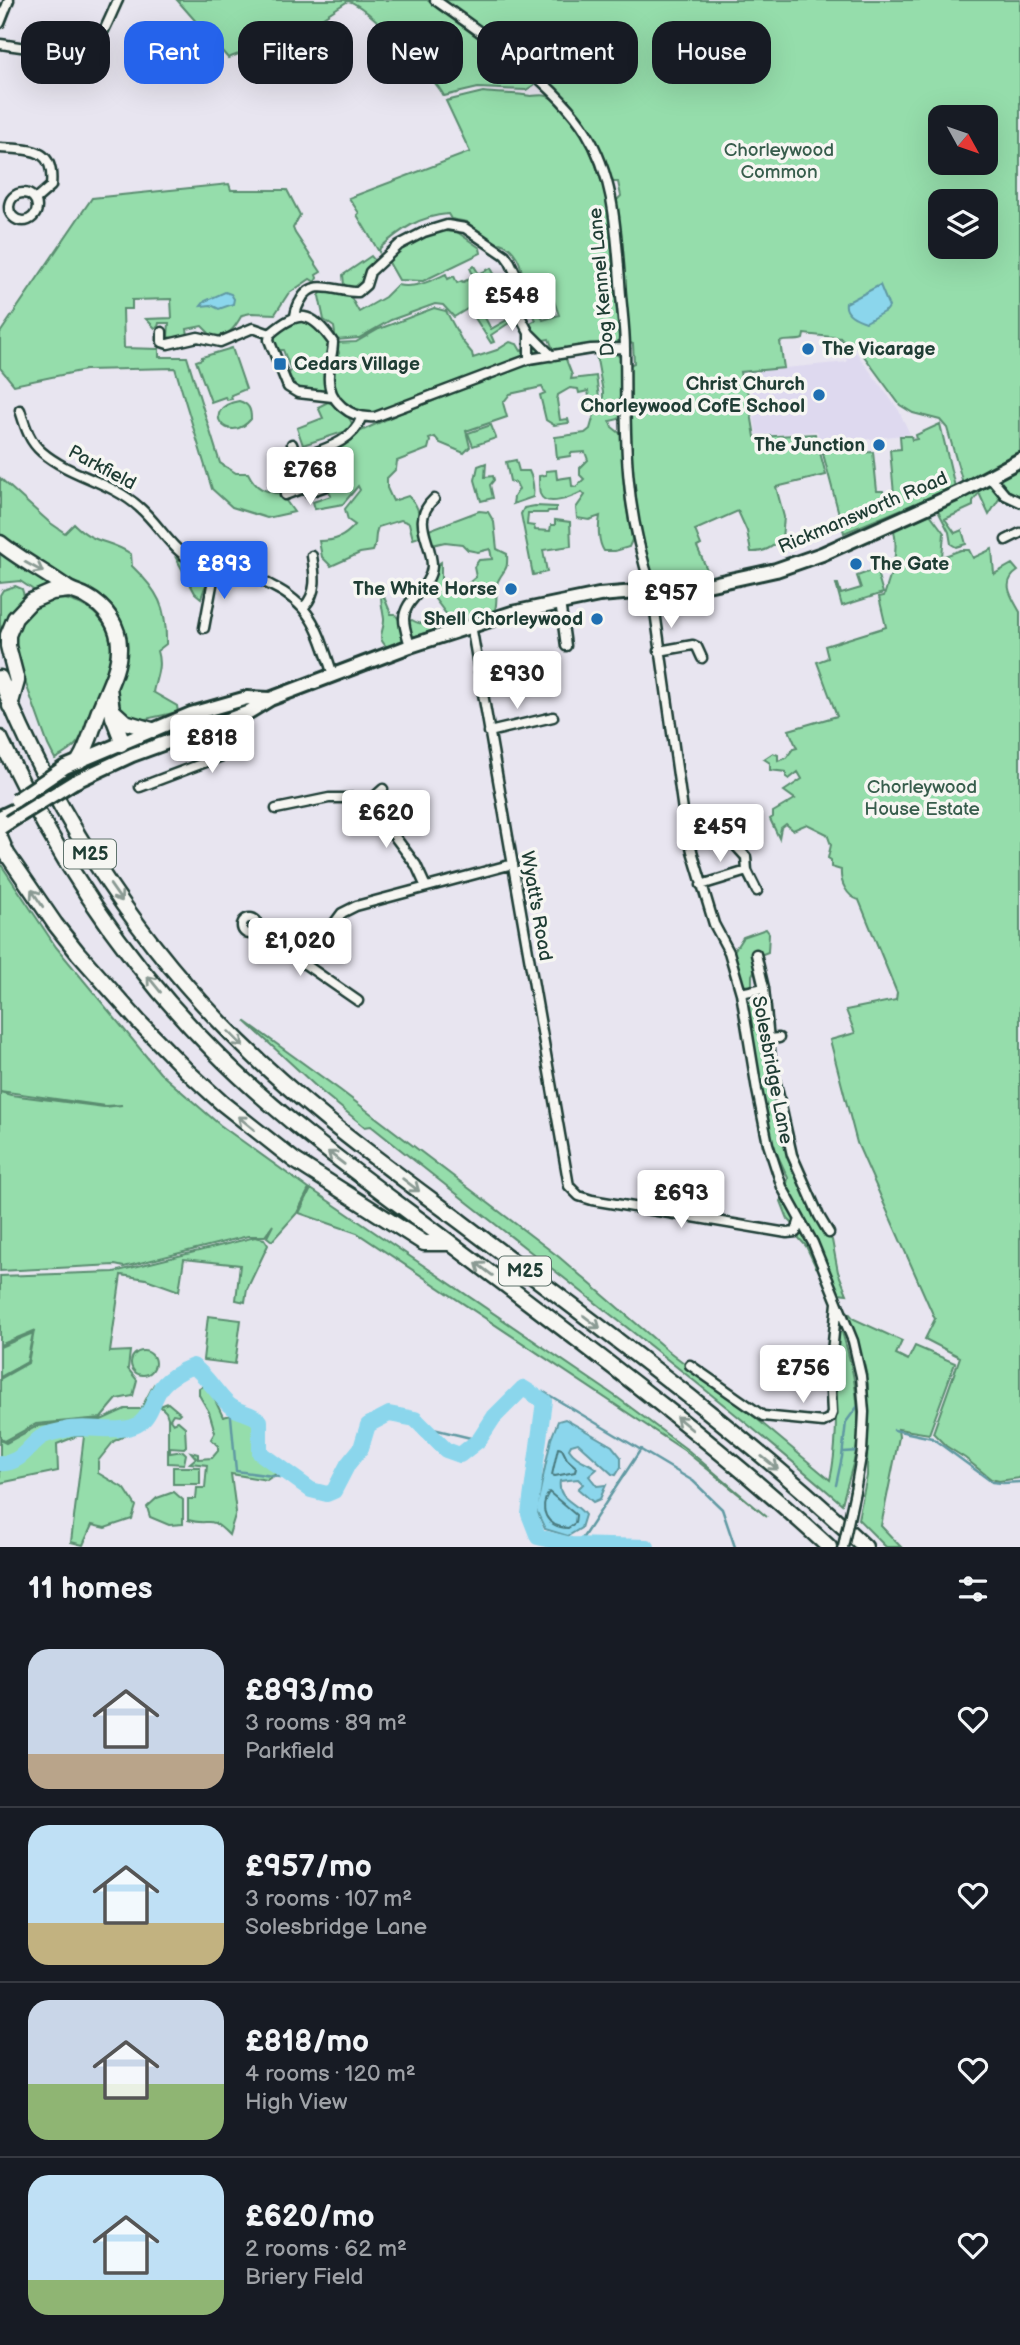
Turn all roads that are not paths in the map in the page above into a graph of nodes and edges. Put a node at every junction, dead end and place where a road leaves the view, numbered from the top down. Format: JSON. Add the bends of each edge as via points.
{"nodes":[{"id":1,"x":9,"y":0,"type":"edge"},
{"id":2,"x":118,"y":0,"type":"edge"},
{"id":3,"x":435,"y":0,"type":"edge"},
{"id":4,"x":0,"y":23,"type":"edge"},
{"id":5,"x":0,"y":44,"type":"edge"},
{"id":6,"x":0,"y":149,"type":"edge"},
{"id":7,"x":35,"y":200,"type":"dead end"},
{"id":8,"x":295,"y":316,"type":"junction"},
{"id":9,"x":162,"y":332,"type":"dead end"},
{"id":10,"x":529,"y":333,"type":"junction"},
{"id":11,"x":270,"y":334,"type":"junction"},
{"id":12,"x":625,"y":348,"type":"junction"},
{"id":13,"x":552,"y":356,"type":"junction"},
{"id":14,"x":529,"y":359,"type":"junction"},
{"id":15,"x":333,"y":397,"type":"junction"},
{"id":16,"x":20,"y":410,"type":"dead end"},
{"id":17,"x":361,"y":418,"type":"junction"},
{"id":18,"x":292,"y":444,"type":"dead end"},
{"id":19,"x":297,"y":458,"type":"junction"},
{"id":20,"x":1020,"y":460,"type":"edge"},
{"id":21,"x":990,"y":477,"type":"junction"},
{"id":22,"x":327,"y":485,"type":"dead end"},
{"id":23,"x":307,"y":487,"type":"junction"},
{"id":24,"x":285,"y":495,"type":"dead end"},
{"id":25,"x":434,"y":499,"type":"dead end"},
{"id":26,"x":1020,"y":502,"type":"edge"},
{"id":27,"x":1020,"y":533,"type":"edge"},
{"id":28,"x":1006,"y":540,"type":"dead end"},
{"id":29,"x":0,"y":543,"type":"edge"},
{"id":30,"x":314,"y":559,"type":"dead end"},
{"id":31,"x":215,"y":569,"type":"junction"},
{"id":32,"x":69,"y":590,"type":"junction"},
{"id":33,"x":652,"y":590,"type":"junction"},
{"id":34,"x":560,"y":602,"type":"junction"},
{"id":35,"x":304,"y":607,"type":"junction"},
{"id":36,"x":471,"y":625,"type":"junction"},
{"id":37,"x":204,"y":628,"type":"dead end"},
{"id":38,"x":410,"y":646,"type":"junction"},
{"id":39,"x":566,"y":646,"type":"dead end"},
{"id":40,"x":659,"y":651,"type":"junction"},
{"id":41,"x":702,"y":658,"type":"dead end"},
{"id":42,"x":333,"y":675,"type":"junction"},
{"id":43,"x":0,"y":678,"type":"edge"},
{"id":44,"x":270,"y":699,"type":"junction"},
{"id":45,"x":233,"y":702,"type":"junction"},
{"id":46,"x":10,"y":706,"type":"junction"},
{"id":47,"x":107,"y":707,"type":"junction"},
{"id":48,"x":191,"y":714,"type":"junction"},
{"id":49,"x":553,"y":717,"type":"dead end"},
{"id":50,"x":219,"y":724,"type":"junction"},
{"id":51,"x":152,"y":730,"type":"junction"},
{"id":52,"x":489,"y":732,"type":"junction"},
{"id":53,"x":0,"y":738,"type":"edge"},
{"id":54,"x":172,"y":740,"type":"junction"},
{"id":55,"x":121,"y":744,"type":"junction"},
{"id":56,"x":79,"y":761,"type":"junction"},
{"id":57,"x":114,"y":762,"type":"junction"},
{"id":58,"x":140,"y":787,"type":"dead end"},
{"id":59,"x":383,"y":789,"type":"dead end"},
{"id":60,"x":46,"y":798,"type":"junction"},
{"id":61,"x":373,"y":798,"type":"junction"},
{"id":62,"x":16,"y":804,"type":"junction"},
{"id":63,"x":276,"y":809,"type":"dead end"},
{"id":64,"x":0,"y":810,"type":"edge"},
{"id":65,"x":3,"y":822,"type":"edge"},
{"id":66,"x":0,"y":838,"type":"edge"},
{"id":67,"x":735,"y":845,"type":"dead end"},
{"id":68,"x":4,"y":852,"type":"edge"},
{"id":69,"x":513,"y":864,"type":"junction"},
{"id":70,"x":747,"y":871,"type":"junction"},
{"id":71,"x":702,"y":885,"type":"junction"},
{"id":72,"x":426,"y":887,"type":"junction"},
{"id":73,"x":757,"y":891,"type":"dead end"},
{"id":74,"x":257,"y":931,"type":"dead end"},
{"id":75,"x":761,"y":959,"type":"dead end"},
{"id":76,"x":304,"y":964,"type":"junction"},
{"id":77,"x":764,"y":988,"type":"junction"},
{"id":78,"x":741,"y":993,"type":"junction"},
{"id":79,"x":358,"y":1001,"type":"dead end"},
{"id":80,"x":779,"y":1038,"type":"dead end"},
{"id":81,"x":768,"y":1039,"type":"junction"},
{"id":82,"x":799,"y":1221,"type":"junction"},
{"id":83,"x":829,"y":1233,"type":"dead end"},
{"id":84,"x":450,"y":1243,"type":"junction"},
{"id":85,"x":836,"y":1303,"type":"junction"},
{"id":86,"x":690,"y":1365,"type":"dead end"},
{"id":87,"x":829,"y":1547,"type":"edge"},
{"id":88,"x":843,"y":1547,"type":"edge"},
{"id":89,"x":865,"y":1547,"type":"edge"}],
"edges":[{"from":1,"to":4,"type":"street"},
{"from":2,"to":5,"type":"street","via":[[96,45],[86,54]]},
{"from":3,"to":12,"type":"street","name":"Dog Kennel Lane","via":[[542,83],[586,131],[613,204]]},
{"from":6,"to":7,"type":"street","via":[[32,150],[48,161],[51,186]]},
{"from":8,"to":10,"type":"street","via":[[304,293],[325,286],[358,292],[370,272],[399,245],[447,225],[465,228],[505,255],[510,262],[514,301]]},
{"from":8,"to":11,"type":"street"},
{"from":8,"to":15,"type":"street","via":[[321,324],[333,342],[328,376]]},
{"from":9,"to":11,"type":"street","via":[[162,342],[168,344],[198,337],[220,342],[253,328]]},
{"from":10,"to":13,"type":"street"},
{"from":10,"to":14,"type":"street"},
{"from":11,"to":15,"type":"street","via":[[288,387],[298,393]]},
{"from":12,"to":13,"type":"street"},
{"from":12,"to":33,"type":"street","name":"Dog Kennel Lane","via":[[629,482],[642,560]]},
{"from":13,"to":14,"type":"street"},
{"from":14,"to":17,"type":"street"},
{"from":15,"to":17,"type":"street"},
{"from":16,"to":31,"type":"street","name":"Parkfield","via":[[31,440],[42,452],[122,494],[140,507],[180,553]]},
{"from":17,"to":19,"type":"street","via":[[348,436]]},
{"from":18,"to":19,"type":"street"},
{"from":19,"to":23,"type":"street"},
{"from":20,"to":21,"type":"main road","name":"Rickmansworth Road"},
{"from":21,"to":26,"type":"street","via":[[1005,495]]},
{"from":21,"to":33,"type":"main road","name":"Rickmansworth Road","via":[[776,570],[718,584]]},
{"from":22,"to":23,"type":"street","via":[[309,492]]},
{"from":23,"to":24,"type":"street"},
{"from":25,"to":38,"type":"street","via":[[423,518],[432,566],[429,578],[404,614]]},
{"from":27,"to":28,"type":"street"},
{"from":29,"to":32,"type":"highway","one_way":true},
{"from":30,"to":35,"type":"street","via":[[315,589]]},
{"from":31,"to":35,"type":"street","name":"Parkfield","via":[[250,575]]},
{"from":31,"to":37,"type":"street"},
{"from":32,"to":46,"type":"highway","via":[[35,599],[15,618],[8,635],[17,681]]},
{"from":32,"to":47,"type":"highway","via":[[98,604],[117,632],[120,650]]},
{"from":33,"to":34,"type":"main road","name":"Rickmansworth Road"},
{"from":33,"to":40,"type":"street","name":"Solesbridge Lane"},
{"from":34,"to":36,"type":"main road","name":"Rickmansworth Road"},
{"from":34,"to":39,"type":"street"},
{"from":35,"to":42,"type":"street","name":"Parkfield"},
{"from":36,"to":38,"type":"main road","name":"Rickmansworth Road"},
{"from":36,"to":52,"type":"street","name":"Wyatt's Road"},
{"from":38,"to":42,"type":"main road","name":"Rickmansworth Road"},
{"from":40,"to":41,"type":"street","via":[[693,645]]},
{"from":40,"to":71,"type":"street","name":"Solesbridge Lane","via":[[684,818]]},
{"from":42,"to":44,"type":"main road","name":"Rickmansworth Road"},
{"from":43,"to":46,"type":"highway","number":"M25"},
{"from":44,"to":45,"type":"main road","name":"Rickmansworth Road"},
{"from":44,"to":50,"type":"main road","name":"Rickmansworth Road"},
{"from":45,"to":48,"type":"main road","name":"Rickmansworth Road"},
{"from":45,"to":50,"type":"street","via":[[222,712]]},
{"from":46,"to":89,"type":"highway","number":"M25","one_way":true,"via":[[38,764],[108,881],[190,989],[244,1048],[343,1132],[728,1429]]},
{"from":47,"to":51,"type":"highway","via":[[125,722]]},
{"from":47,"to":55,"type":"highway","via":[[103,719],[112,738]]},
{"from":47,"to":56,"type":"highway"},
{"from":48,"to":50,"type":"street","via":[[209,715]]},
{"from":48,"to":51,"type":"main road","name":"Rickmansworth Road"},
{"from":49,"to":52,"type":"street"},
{"from":50,"to":54,"type":"main road","name":"Rickmansworth Road"},
{"from":50,"to":58,"type":"street","via":[[227,749],[222,756]]},
{"from":51,"to":55,"type":"main road","name":"Rickmansworth Road"},
{"from":52,"to":69,"type":"street","name":"Wyatt's Road"},
{"from":84,"to":53,"type":"highway","number":"M25","one_way":true,"via":[[287,1119],[185,1020],[124,946],[71,870]]},
{"from":54,"to":55,"type":"main road","via":[[129,747]]},
{"from":54,"to":57,"type":"main road","name":"Rickmansworth Road"},
{"from":55,"to":56,"type":"main road","name":"Rickmansworth Road"},
{"from":55,"to":57,"type":"main road"},
{"from":56,"to":62,"type":"main road","name":"Rickmansworth Road","bridge":true},
{"from":57,"to":60,"type":"main road","name":"Rickmansworth Road","bridge":true},
{"from":59,"to":61,"type":"street"},
{"from":60,"to":62,"type":"main road"},
{"from":60,"to":65,"type":"main road","name":"Rickmansworth Road","bridge":true},
{"from":61,"to":63,"type":"street","via":[[329,798]]},
{"from":61,"to":72,"type":"street"},
{"from":62,"to":64,"type":"main road","name":"Rickmansworth Road"},
{"from":62,"to":65,"type":"main road"},
{"from":66,"to":68,"type":"highway","number":"M25"},
{"from":67,"to":70,"type":"street","via":[[746,857]]},
{"from":84,"to":68,"type":"highway","number":"M25","one_way":true,"via":[[424,1243],[294,1160],[222,1103],[94,972]]},
{"from":69,"to":72,"type":"street"},
{"from":69,"to":82,"type":"street","name":"Wyatt's Road","via":[[572,1191],[592,1200],[787,1233],[796,1232]]},
{"from":70,"to":71,"type":"street"},
{"from":70,"to":73,"type":"street"},
{"from":71,"to":78,"type":"street","name":"Solesbridge Lane"},
{"from":72,"to":76,"type":"street","via":[[342,914]]},
{"from":74,"to":76,"type":"street"},
{"from":75,"to":77,"type":"street"},
{"from":76,"to":79,"type":"street"},
{"from":77,"to":78,"type":"street"},
{"from":77,"to":81,"type":"street"},
{"from":78,"to":82,"type":"street","name":"Solesbridge Lane","via":[[768,1144]]},
{"from":80,"to":81,"type":"street"},
{"from":81,"to":83,"type":"street","via":[[792,1155]]},
{"from":82,"to":85,"type":"street","name":"Solesbridge Lane","via":[[813,1243]]},
{"from":87,"to":84,"type":"highway","number":"M25","one_way":true,"via":[[665,1407]]},
{"from":85,"to":86,"type":"street","via":[[832,1413],[824,1422],[762,1416],[741,1396]]},
{"from":85,"to":88,"type":"street","name":"Solesbridge Lane","bridge":true,"via":[[853,1341],[861,1376],[863,1440]]}]}
